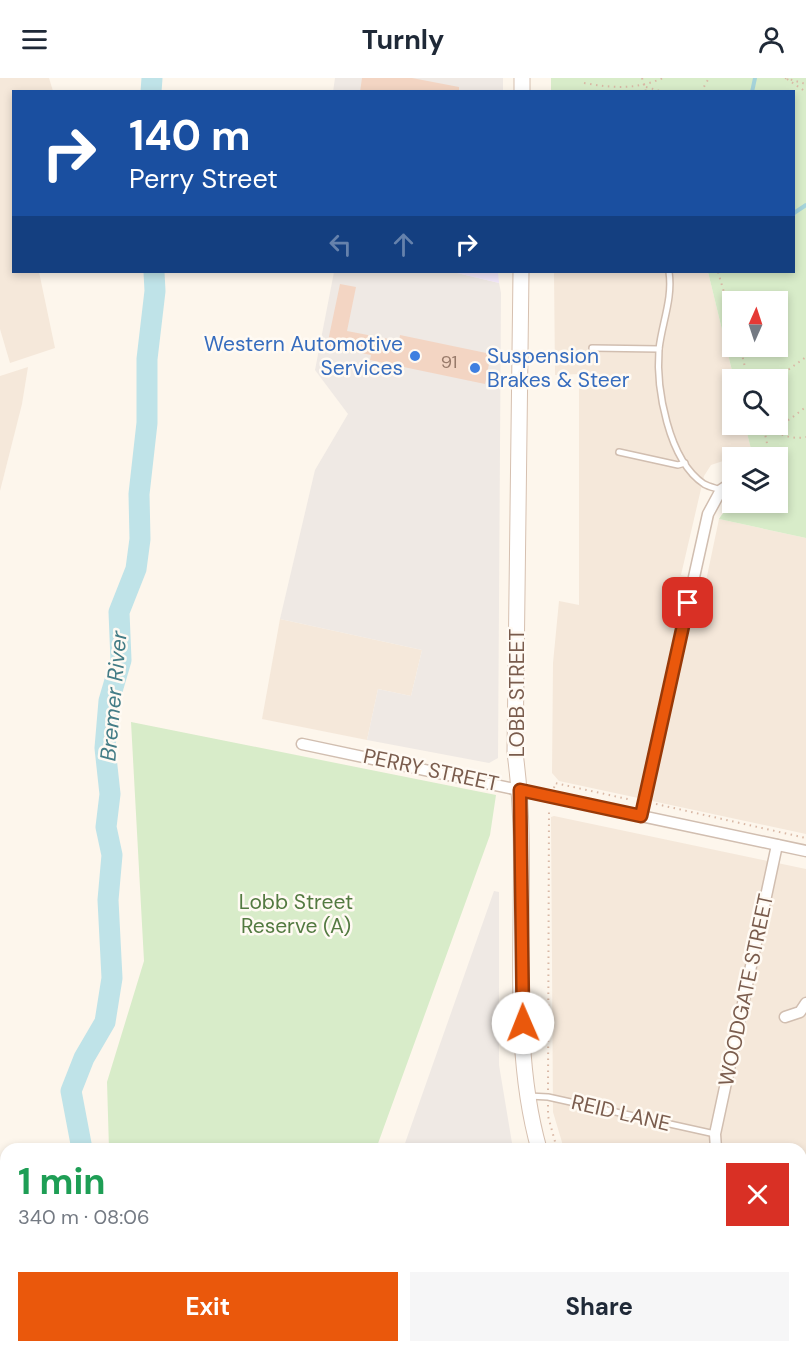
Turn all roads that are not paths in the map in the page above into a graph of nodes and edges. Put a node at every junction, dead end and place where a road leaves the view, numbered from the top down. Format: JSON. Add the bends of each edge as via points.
{"nodes":[{"id":1,"x":521,"y":273,"type":"edge"},
{"id":2,"x":669,"y":273,"type":"edge"},
{"id":3,"x":592,"y":348,"type":"dead end"},
{"id":4,"x":659,"y":349,"type":"junction"},
{"id":5,"x":619,"y":452,"type":"dead end"},
{"id":6,"x":685,"y":463,"type":"junction"},
{"id":7,"x":722,"y":487,"type":"edge"},
{"id":8,"x":722,"y":492,"type":"edge"},
{"id":9,"x":302,"y":744,"type":"dead end"},
{"id":10,"x":520,"y":790,"type":"junction"},
{"id":11,"x":641,"y":816,"type":"junction"},
{"id":12,"x":777,"y":845,"type":"junction"},
{"id":13,"x":806,"y":851,"type":"edge"},
{"id":14,"x":804,"y":1009,"type":"edge"},
{"id":15,"x":785,"y":1017,"type":"dead end"},
{"id":16,"x":527,"y":1096,"type":"junction"},
{"id":17,"x":715,"y":1134,"type":"junction"},
{"id":18,"x":538,"y":1143,"type":"edge"},
{"id":19,"x":716,"y":1143,"type":"edge"}],
"edges":[{"from":1,"to":10,"type":"main road","name":"LOBB STREET","via":[[515,743]]},
{"from":2,"to":4,"type":"lane","via":[[667,312]]},
{"from":3,"to":4,"type":"lane"},
{"from":4,"to":6,"type":"lane","via":[[664,410]]},
{"from":5,"to":6,"type":"lane","via":[[678,465]]},
{"from":6,"to":7,"type":"lane","via":[[704,484]]},
{"from":8,"to":11,"type":"street","via":[[708,514]]},
{"from":9,"to":10,"type":"street","name":"PERRY STREET"},
{"from":10,"to":11,"type":"street","name":"PERRY STREET"},
{"from":10,"to":16,"type":"main road","name":"LOBB STREET"},
{"from":11,"to":12,"type":"street","name":"PERRY STREET"},
{"from":12,"to":13,"type":"street","name":"PERRY STREET"},
{"from":12,"to":17,"type":"street","name":"WOODGATE STREET"},
{"from":14,"to":15,"type":"street"},
{"from":16,"to":17,"type":"lane","name":"REID LANE","via":[[548,1097]]},
{"from":16,"to":18,"type":"main road","name":"LOBB STREET"},
{"from":17,"to":19,"type":"street","name":"WOODGATE STREET"}]}
